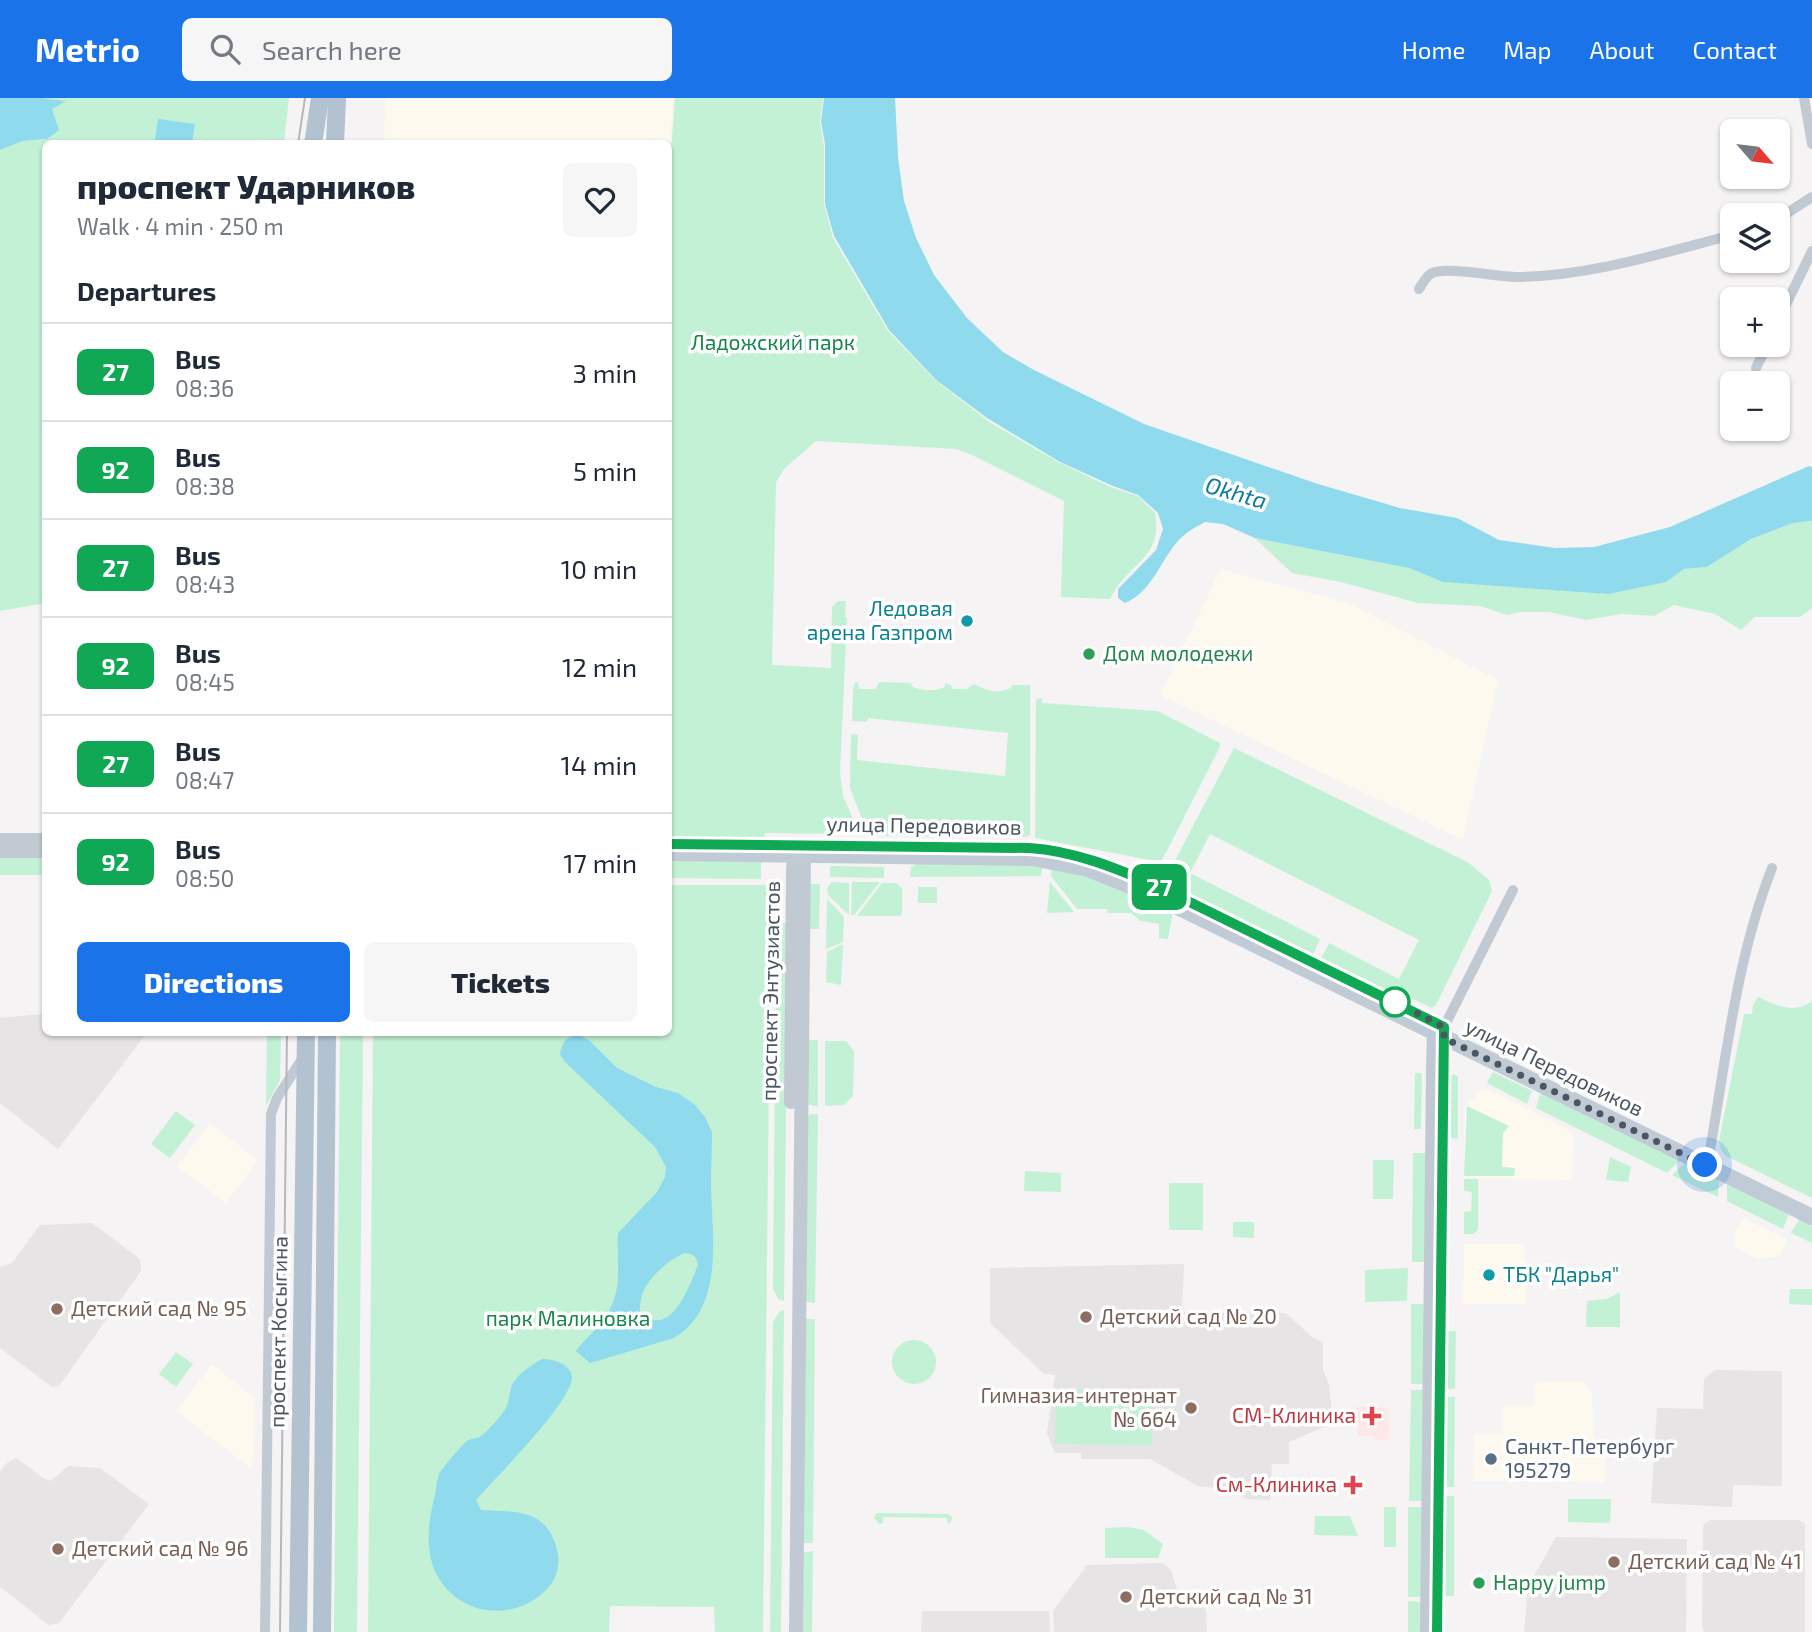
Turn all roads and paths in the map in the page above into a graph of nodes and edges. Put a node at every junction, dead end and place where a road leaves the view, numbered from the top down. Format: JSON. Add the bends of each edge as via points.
{"nodes":[{"id":1,"x":320,"y":98,"type":"edge"},
{"id":2,"x":337,"y":98,"type":"edge"},
{"id":3,"x":1804,"y":98,"type":"edge"},
{"id":4,"x":314,"y":140,"type":"edge"},
{"id":5,"x":334,"y":140,"type":"edge"},
{"id":6,"x":1812,"y":144,"type":"edge"},
{"id":7,"x":1812,"y":197,"type":"edge"},
{"id":8,"x":1790,"y":211,"type":"edge"},
{"id":9,"x":1720,"y":238,"type":"edge"},
{"id":10,"x":1812,"y":251,"type":"edge"},
{"id":11,"x":1419,"y":289,"type":"dead end"},
{"id":12,"x":1790,"y":296,"type":"edge"},
{"id":13,"x":1761,"y":357,"type":"edge"},
{"id":14,"x":1756,"y":368,"type":"dead end"},
{"id":15,"x":0,"y":840,"type":"edge"},
{"id":16,"x":42,"y":840,"type":"edge"},
{"id":17,"x":672,"y":844,"type":"edge"},
{"id":18,"x":0,"y":851,"type":"edge"},
{"id":19,"x":42,"y":851,"type":"edge"},
{"id":20,"x":798,"y":852,"type":"junction"},
{"id":21,"x":672,"y":853,"type":"edge"},
{"id":22,"x":1772,"y":868,"type":"dead end"},
{"id":23,"x":1513,"y":890,"type":"dead end"},
{"id":24,"x":1441,"y":1032,"type":"junction"},
{"id":25,"x":306,"y":1036,"type":"edge"},
{"id":26,"x":327,"y":1036,"type":"edge"},
{"id":27,"x":306,"y":1055,"type":"junction"},
{"id":28,"x":1709,"y":1156,"type":"junction"},
{"id":29,"x":1812,"y":1206,"type":"edge"},
{"id":30,"x":1812,"y":1217,"type":"edge"},
{"id":31,"x":1434,"y":1387,"type":"junction"},
{"id":32,"x":265,"y":1632,"type":"edge"},
{"id":33,"x":298,"y":1632,"type":"edge"},
{"id":34,"x":322,"y":1632,"type":"edge"},
{"id":35,"x":786,"y":1632,"type":"edge"},
{"id":36,"x":796,"y":1632,"type":"edge"},
{"id":37,"x":1427,"y":1632,"type":"edge"},
{"id":38,"x":1437,"y":1632,"type":"edge"}],
"edges":[{"from":1,"to":4,"type":"main road"},
{"from":2,"to":5,"type":"main road"},
{"from":3,"to":6,"type":"street"},
{"from":7,"to":8,"type":"street"},
{"from":9,"to":11,"type":"street","via":[[1549,275],[1435,271]]},
{"from":10,"to":12,"type":"street"},
{"from":13,"to":14,"type":"street"},
{"from":15,"to":16,"type":"street"},
{"from":17,"to":20,"type":"main road","name":"улица Передовиков"},
{"from":18,"to":19,"type":"street"},
{"from":20,"to":21,"type":"main road","name":"улица Передовиков"},
{"from":20,"to":24,"type":"main road","name":"улица Передовиков","via":[[1032,848],[1091,860],[1157,886]]},
{"from":20,"to":35,"type":"street","name":"проспект Энтузиастов"},
{"from":20,"to":36,"type":"street","name":"проспект Энтузиастов"},
{"from":22,"to":28,"type":"street","via":[[1744,954]]},
{"from":23,"to":24,"type":"street"},
{"from":24,"to":28,"type":"main road","name":"улица Передовиков"},
{"from":24,"to":30,"type":"main road","name":"улица Передовиков"},
{"from":24,"to":31,"type":"street"},
{"from":25,"to":27,"type":"main road","name":"проспект Косыгина"},
{"from":26,"to":34,"type":"main road"},
{"from":27,"to":32,"type":"street","via":[[271,1114]]},
{"from":27,"to":33,"type":"main road","name":"проспект Косыгина"},
{"from":28,"to":29,"type":"main road","name":"улица Передовиков"},
{"from":31,"to":37,"type":"street"},
{"from":31,"to":38,"type":"street"}]}
